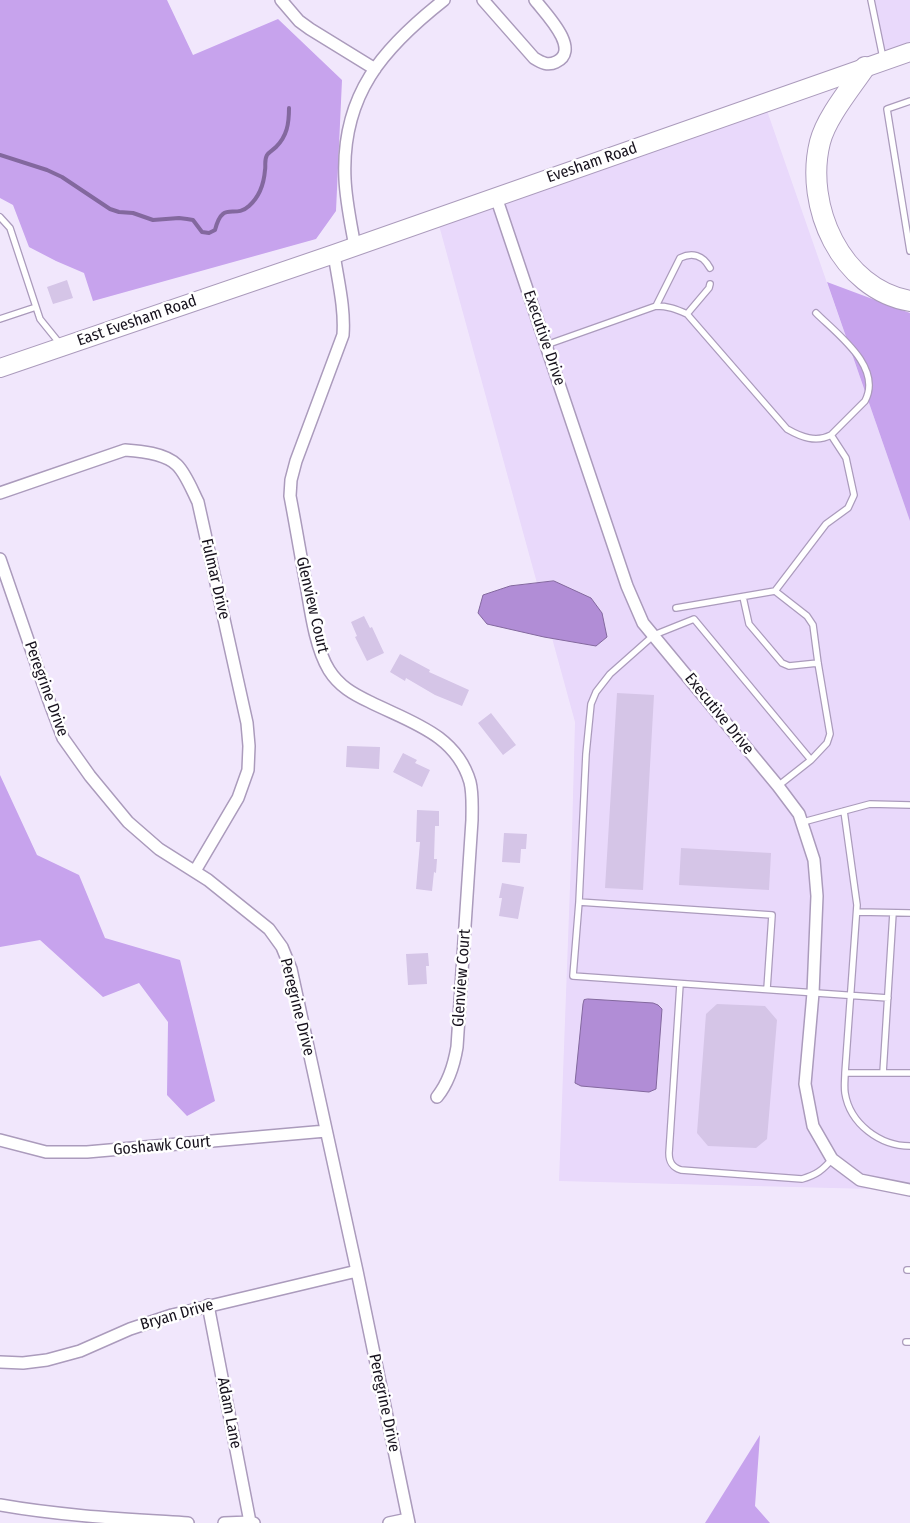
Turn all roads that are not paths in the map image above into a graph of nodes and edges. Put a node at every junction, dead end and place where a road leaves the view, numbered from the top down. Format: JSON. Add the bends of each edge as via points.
{"nodes":[{"id":1,"x":281,"y":0,"type":"edge"},
{"id":2,"x":444,"y":0,"type":"edge"},
{"id":3,"x":483,"y":0,"type":"edge"},
{"id":4,"x":536,"y":0,"type":"edge"},
{"id":5,"x":871,"y":0,"type":"edge"},
{"id":6,"x":910,"y":52,"type":"edge"},
{"id":7,"x":874,"y":64,"type":"junction"},
{"id":8,"x":375,"y":69,"type":"junction"},
{"id":9,"x":910,"y":101,"type":"edge"},
{"id":10,"x":496,"y":197,"type":"junction"},
{"id":11,"x":0,"y":217,"type":"edge"},
{"id":12,"x":355,"y":247,"type":"junction"},
{"id":13,"x":910,"y":251,"type":"edge"},
{"id":14,"x":334,"y":254,"type":"junction"},
{"id":15,"x":710,"y":268,"type":"dead end"},
{"id":16,"x":273,"y":275,"type":"joint"},
{"id":17,"x":710,"y":284,"type":"dead end"},
{"id":18,"x":910,"y":301,"type":"edge"},
{"id":19,"x":656,"y":306,"type":"junction"},
{"id":20,"x":36,"y":307,"type":"junction"},
{"id":21,"x":816,"y":313,"type":"dead end"},
{"id":22,"x":687,"y":314,"type":"junction"},
{"id":23,"x":0,"y":319,"type":"edge"},
{"id":24,"x":546,"y":345,"type":"junction"},
{"id":25,"x":62,"y":347,"type":"junction"},
{"id":26,"x":0,"y":368,"type":"edge"},
{"id":27,"x":831,"y":435,"type":"junction"},
{"id":28,"x":0,"y":493,"type":"edge"},
{"id":29,"x":0,"y":559,"type":"edge"},
{"id":30,"x":775,"y":591,"type":"junction"},
{"id":31,"x":743,"y":597,"type":"junction"},
{"id":32,"x":676,"y":608,"type":"dead end"},
{"id":33,"x":654,"y":635,"type":"junction"},
{"id":34,"x":818,"y":663,"type":"junction"},
{"id":35,"x":811,"y":760,"type":"junction"},
{"id":36,"x":778,"y":786,"type":"junction"},
{"id":37,"x":910,"y":804,"type":"edge"},
{"id":38,"x":844,"y":811,"type":"junction"},
{"id":39,"x":803,"y":822,"type":"junction"},
{"id":40,"x":195,"y":871,"type":"junction"},
{"id":41,"x":579,"y":902,"type":"junction"},
{"id":42,"x":857,"y":912,"type":"junction"},
{"id":43,"x":893,"y":913,"type":"junction"},
{"id":44,"x":910,"y":913,"type":"edge"},
{"id":45,"x":680,"y":984,"type":"junction"},
{"id":46,"x":767,"y":989,"type":"junction"},
{"id":47,"x":813,"y":992,"type":"junction"},
{"id":48,"x":851,"y":995,"type":"junction"},
{"id":49,"x":888,"y":998,"type":"junction"},
{"id":50,"x":844,"y":1073,"type":"junction"},
{"id":51,"x":883,"y":1073,"type":"junction"},
{"id":52,"x":910,"y":1073,"type":"edge"},
{"id":53,"x":437,"y":1097,"type":"dead end"},
{"id":54,"x":326,"y":1131,"type":"junction"},
{"id":55,"x":0,"y":1140,"type":"edge"},
{"id":56,"x":910,"y":1146,"type":"edge"},
{"id":57,"x":832,"y":1159,"type":"junction"},
{"id":58,"x":910,"y":1190,"type":"edge"},
{"id":59,"x":356,"y":1271,"type":"junction"},
{"id":60,"x":208,"y":1305,"type":"junction"},
{"id":61,"x":0,"y":1362,"type":"edge"},
{"id":62,"x":0,"y":1505,"type":"edge"},
{"id":63,"x":408,"y":1521,"type":"edge"},
{"id":64,"x":252,"y":1522,"type":"edge"},
{"id":65,"x":188,"y":1523,"type":"edge"},
{"id":66,"x":224,"y":1523,"type":"edge"},
{"id":67,"x":389,"y":1523,"type":"edge"}],
"edges":[{"from":1,"to":8,"type":"street","via":[[299,21]]},
{"from":2,"to":8,"type":"street","via":[[399,39]]},
{"from":3,"to":4,"type":"street","via":[[534,58],[542,63],[558,62],[564,57],[565,41]]},
{"from":5,"to":7,"type":"lane"},
{"from":6,"to":7,"type":"main road","name":"Evesham Road"},
{"from":7,"to":10,"type":"main road","name":"Evesham Road"},
{"from":7,"to":18,"type":"highway","via":[[827,124],[816,163],[816,186],[830,234],[859,276],[881,290]]},
{"from":8,"to":12,"type":"street","via":[[359,94],[347,135],[345,186]]},
{"from":9,"to":13,"type":"lane","via":[[887,109]]},
{"from":10,"to":12,"type":"main road","name":"Evesham Road"},
{"from":10,"to":24,"type":"street","name":"Executive Drive"},
{"from":11,"to":20,"type":"lane","via":[[10,228]]},
{"from":12,"to":14,"type":"main road","name":"Evesham Road"},
{"from":14,"to":16,"type":"main road","name":"Evesham Road"},
{"from":14,"to":53,"type":"street","name":"Glenview Court","via":[[343,307],[343,335],[296,461],[290,496],[313,625],[328,669],[350,693],[426,728],[441,739],[464,766],[470,784],[472,820],[457,1047],[449,1077]]},
{"from":15,"to":19,"type":"lane","via":[[702,258],[694,255],[680,258]]},
{"from":16,"to":25,"type":"main road","name":"East Evesham Road"},
{"from":17,"to":22,"type":"lane"},
{"from":19,"to":22,"type":"lane"},
{"from":19,"to":24,"type":"lane"},
{"from":20,"to":23,"type":"lane"},
{"from":20,"to":25,"type":"lane","via":[[40,319]]},
{"from":21,"to":27,"type":"lane","via":[[859,356],[868,379],[865,401]]},
{"from":22,"to":27,"type":"lane","via":[[787,429],[814,439]]},
{"from":24,"to":33,"type":"street","name":"Executive Drive","via":[[627,586],[643,623]]},
{"from":25,"to":26,"type":"main road","name":"East Evesham Road"},
{"from":27,"to":30,"type":"lane","via":[[846,458],[854,495],[848,508],[826,524]]},
{"from":28,"to":40,"type":"street","name":"Fulmar Drive","via":[[125,450],[160,456],[181,469],[198,502],[247,723],[249,746],[248,770],[238,798]]},
{"from":29,"to":40,"type":"street","name":"Peregrine Drive","via":[[63,738],[128,822],[159,850]]},
{"from":30,"to":31,"type":"lane"},
{"from":30,"to":34,"type":"lane","via":[[808,616],[813,625]]},
{"from":31,"to":32,"type":"lane"},
{"from":31,"to":34,"type":"lane","via":[[749,624],[782,663],[789,666]]},
{"from":33,"to":35,"type":"lane","via":[[694,619]]},
{"from":33,"to":36,"type":"street","name":"Executive Drive"},
{"from":33,"to":41,"type":"lane","via":[[610,674],[591,704]]},
{"from":34,"to":35,"type":"lane","via":[[830,734],[827,743]]},
{"from":35,"to":36,"type":"lane"},
{"from":36,"to":39,"type":"street","name":"Executive Drive"},
{"from":37,"to":38,"type":"lane","via":[[870,804]]},
{"from":38,"to":39,"type":"lane"},
{"from":38,"to":42,"type":"lane"},
{"from":39,"to":47,"type":"street","name":"Executive Drive","via":[[814,860],[817,896]]},
{"from":40,"to":54,"type":"street","name":"Peregrine Drive","via":[[269,929],[282,947],[291,969]]},
{"from":41,"to":45,"type":"lane","via":[[573,976]]},
{"from":41,"to":46,"type":"lane","via":[[772,915]]},
{"from":42,"to":43,"type":"lane"},
{"from":42,"to":48,"type":"lane"},
{"from":43,"to":44,"type":"lane"},
{"from":43,"to":49,"type":"lane"},
{"from":45,"to":46,"type":"lane"},
{"from":45,"to":57,"type":"lane","via":[[669,1153],[673,1166],[681,1170],[802,1179],[820,1172]]},
{"from":46,"to":47,"type":"lane"},
{"from":47,"to":48,"type":"lane"},
{"from":47,"to":57,"type":"street","name":"Executive Drive","via":[[805,1084],[813,1126]]},
{"from":48,"to":49,"type":"lane"},
{"from":48,"to":50,"type":"lane"},
{"from":49,"to":51,"type":"lane"},
{"from":50,"to":51,"type":"lane"},
{"from":50,"to":56,"type":"lane","via":[[845,1094],[853,1114],[866,1130],[884,1141]]},
{"from":51,"to":52,"type":"lane"},
{"from":54,"to":55,"type":"street","name":"Goshawk Court","via":[[87,1152],[46,1152]]},
{"from":54,"to":59,"type":"street","name":"Peregrine Drive"},
{"from":57,"to":58,"type":"street","name":"Executive Drive","via":[[860,1180]]},
{"from":59,"to":60,"type":"street","name":"Bryan Drive"},
{"from":59,"to":63,"type":"street","name":"Peregrine Drive"},
{"from":60,"to":61,"type":"street","name":"Bryan Drive","via":[[130,1329],[80,1352],[24,1363]]},
{"from":60,"to":64,"type":"street","name":"Adam Lane"},
{"from":62,"to":65,"type":"street","via":[[101,1518]]},
{"from":63,"to":67,"type":"street"},
{"from":64,"to":66,"type":"street"}]}
